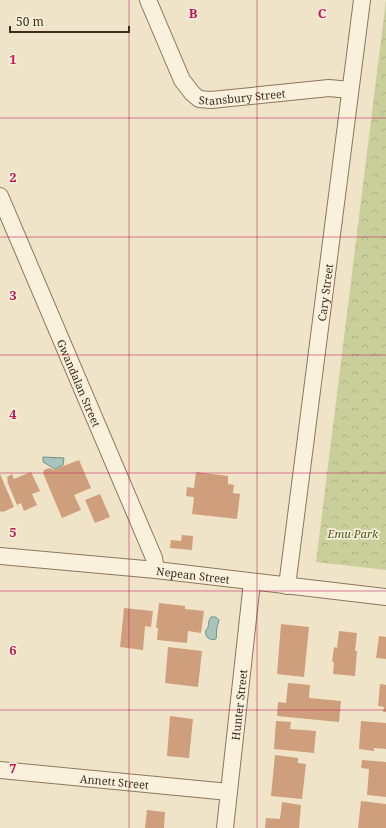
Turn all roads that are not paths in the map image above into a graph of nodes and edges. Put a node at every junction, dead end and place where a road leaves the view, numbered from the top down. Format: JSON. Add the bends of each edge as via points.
{"nodes":[{"id":1,"x":148,"y":0,"type":"edge"},
{"id":2,"x":362,"y":0,"type":"edge"},
{"id":3,"x":350,"y":90,"type":"junction"},
{"id":4,"x":0,"y":196,"type":"edge"},
{"id":5,"x":0,"y":556,"type":"edge"},
{"id":6,"x":156,"y":570,"type":"junction"},
{"id":7,"x":252,"y":582,"type":"junction"},
{"id":8,"x":287,"y":586,"type":"junction"},
{"id":9,"x":386,"y":597,"type":"edge"},
{"id":10,"x":0,"y":770,"type":"edge"},
{"id":11,"x":229,"y":792,"type":"junction"},
{"id":12,"x":225,"y":828,"type":"edge"}],
"edges":[{"from":1,"to":3,"type":"street","name":"Stansbury Street","via":[[182,80],[199,99],[211,100],[329,88]]},
{"from":2,"to":3,"type":"street","name":"Cary Street"},
{"from":3,"to":8,"type":"street","name":"Cary Street"},
{"from":4,"to":6,"type":"street","name":"Gwandalan Street","via":[[154,558]]},
{"from":5,"to":6,"type":"street","name":"Nepean Street"},
{"from":6,"to":7,"type":"street","name":"Nepean Street"},
{"from":7,"to":8,"type":"street","name":"Nepean Street"},
{"from":7,"to":11,"type":"street","name":"Hunter Street"},
{"from":8,"to":9,"type":"street","name":"Nepean Street"},
{"from":10,"to":11,"type":"street","name":"Annett Street"},
{"from":11,"to":12,"type":"street","name":"Hunter Street"}]}
